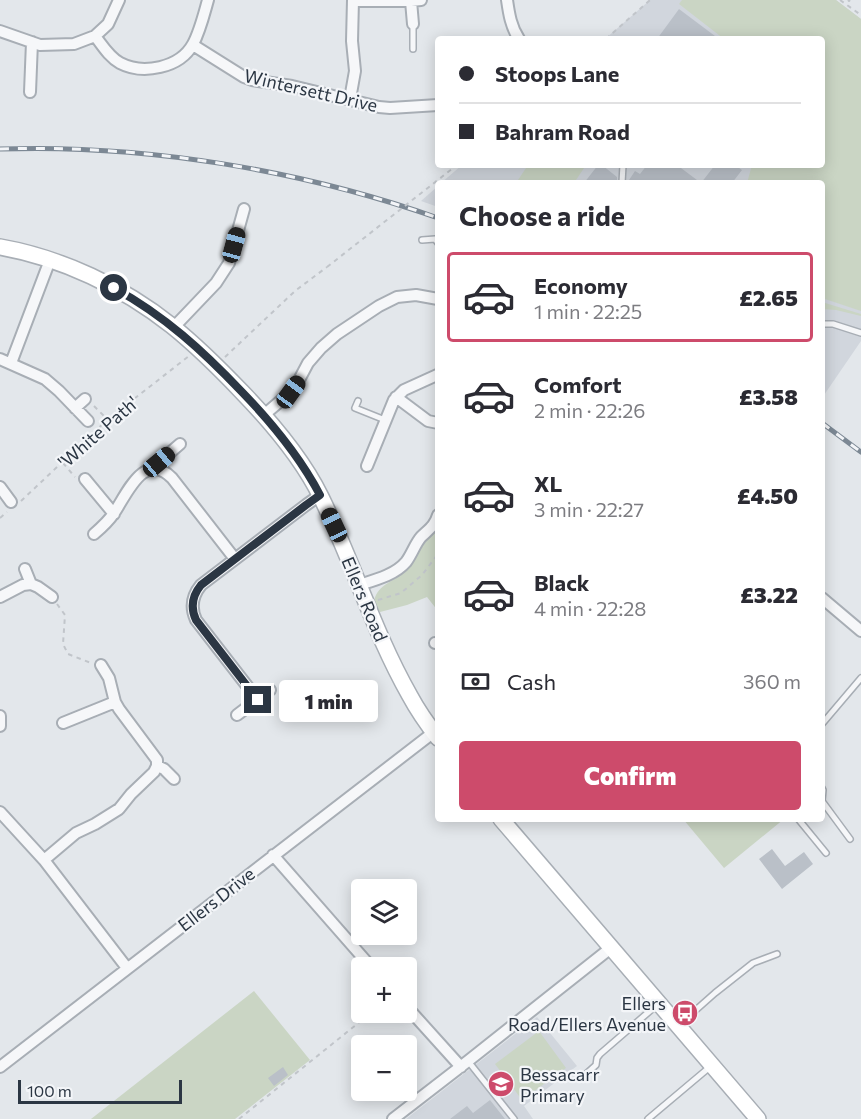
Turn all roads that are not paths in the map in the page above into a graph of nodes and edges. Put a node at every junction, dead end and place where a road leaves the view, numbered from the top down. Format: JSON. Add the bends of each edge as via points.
{"nodes":[{"id":1,"x":119,"y":0,"type":"edge"},
{"id":2,"x":208,"y":0,"type":"edge"},
{"id":3,"x":353,"y":0,"type":"edge"},
{"id":4,"x":507,"y":0,"type":"edge"},
{"id":5,"x":416,"y":1,"type":"edge"},
{"id":6,"x":413,"y":24,"type":"joint"},
{"id":7,"x":0,"y":31,"type":"edge"},
{"id":8,"x":95,"y":36,"type":"junction"},
{"id":9,"x":517,"y":36,"type":"edge"},
{"id":10,"x":32,"y":42,"type":"junction"},
{"id":11,"x":193,"y":45,"type":"junction"},
{"id":12,"x":413,"y":49,"type":"dead end"},
{"id":13,"x":30,"y":92,"type":"dead end"},
{"id":14,"x":350,"y":99,"type":"junction"},
{"id":15,"x":435,"y":105,"type":"edge"},
{"id":16,"x":243,"y":209,"type":"dead end"},
{"id":17,"x":435,"y":239,"type":"edge"},
{"id":18,"x":422,"y":240,"type":"dead end"},
{"id":19,"x":0,"y":247,"type":"edge"},
{"id":20,"x":50,"y":260,"type":"junction"},
{"id":21,"x":435,"y":298,"type":"edge"},
{"id":22,"x":825,"y":324,"type":"edge"},
{"id":23,"x":174,"y":327,"type":"junction"},
{"id":24,"x":861,"y":333,"type":"edge"},
{"id":25,"x":5,"y":361,"type":"edge"},
{"id":26,"x":435,"y":376,"type":"edge"},
{"id":27,"x":396,"y":396,"type":"junction"},
{"id":28,"x":85,"y":399,"type":"road end"},
{"id":29,"x":358,"y":401,"type":"dead end"},
{"id":30,"x":75,"y":408,"type":"junction"},
{"id":31,"x":264,"y":414,"type":"junction"},
{"id":32,"x":385,"y":420,"type":"junction"},
{"id":33,"x":88,"y":422,"type":"dead end"},
{"id":34,"x":435,"y":422,"type":"edge"},
{"id":35,"x":180,"y":444,"type":"dead end"},
{"id":36,"x":367,"y":466,"type":"dead end"},
{"id":37,"x":157,"y":468,"type":"junction"},
{"id":38,"x":85,"y":479,"type":"road end"},
{"id":39,"x":1,"y":490,"type":"edge"},
{"id":40,"x":320,"y":495,"type":"junction"},
{"id":41,"x":11,"y":507,"type":"road end"},
{"id":42,"x":114,"y":514,"type":"junction"},
{"id":43,"x":435,"y":522,"type":"edge"},
{"id":44,"x":94,"y":534,"type":"dead end"},
{"id":45,"x":235,"y":559,"type":"junction"},
{"id":46,"x":25,"y":570,"type":"dead end"},
{"id":47,"x":31,"y":584,"type":"junction"},
{"id":48,"x":359,"y":585,"type":"junction"},
{"id":49,"x":0,"y":597,"type":"edge"},
{"id":50,"x":52,"y":597,"type":"road end"},
{"id":51,"x":825,"y":601,"type":"edge"},
{"id":52,"x":861,"y":631,"type":"edge"},
{"id":53,"x":101,"y":665,"type":"road end"},
{"id":54,"x":861,"y":678,"type":"edge"},
{"id":55,"x":270,"y":690,"type":"dead end"},
{"id":56,"x":258,"y":700,"type":"junction"},
{"id":57,"x":115,"y":702,"type":"junction"},
{"id":58,"x":237,"y":715,"type":"dead end"},
{"id":59,"x":0,"y":716,"type":"edge"},
{"id":60,"x":825,"y":720,"type":"edge"},
{"id":61,"x":63,"y":723,"type":"dead end"},
{"id":62,"x":0,"y":726,"type":"edge"},
{"id":63,"x":435,"y":734,"type":"edge"},
{"id":64,"x":435,"y":736,"type":"edge"},
{"id":65,"x":157,"y":766,"type":"junction"},
{"id":66,"x":174,"y":779,"type":"dead end"},
{"id":67,"x":825,"y":806,"type":"edge"},
{"id":68,"x":0,"y":812,"type":"edge"},
{"id":69,"x":506,"y":822,"type":"edge"},
{"id":70,"x":801,"y":822,"type":"edge"},
{"id":71,"x":850,"y":839,"type":"dead end"},
{"id":72,"x":826,"y":854,"type":"dead end"},
{"id":73,"x":273,"y":855,"type":"junction"},
{"id":74,"x":44,"y":861,"type":"junction"},
{"id":75,"x":612,"y":947,"type":"junction"},
{"id":76,"x":777,"y":954,"type":"dead end"},
{"id":77,"x":362,"y":957,"type":"edge"},
{"id":78,"x":128,"y":968,"type":"junction"},
{"id":79,"x":659,"y":1003,"type":"junction"},
{"id":80,"x":417,"y":1017,"type":"edge"},
{"id":81,"x":678,"y":1025,"type":"junction"},
{"id":82,"x":464,"y":1064,"type":"junction"},
{"id":83,"x":712,"y":1065,"type":"junction"},
{"id":84,"x":0,"y":1067,"type":"edge"},
{"id":85,"x":586,"y":1074,"type":"dead end"},
{"id":86,"x":393,"y":1119,"type":"edge"},
{"id":87,"x":514,"y":1119,"type":"edge"},
{"id":88,"x":648,"y":1119,"type":"edge"},
{"id":89,"x":758,"y":1119,"type":"edge"}],
"edges":[{"from":1,"to":8,"type":"street","via":[[108,24]]},
{"from":2,"to":11,"type":"street"},
{"from":3,"to":5,"type":"street"},
{"from":3,"to":14,"type":"street","via":[[351,41],[355,71]]},
{"from":4,"to":9,"type":"street"},
{"from":5,"to":6,"type":"street"},
{"from":6,"to":12,"type":"lane"},
{"from":7,"to":10,"type":"street"},
{"from":8,"to":10,"type":"street","via":[[74,44]]},
{"from":8,"to":11,"type":"street","via":[[121,64],[138,68],[168,65]]},
{"from":10,"to":13,"type":"street"},
{"from":11,"to":14,"type":"street","name":"Wintersett Drive","via":[[252,80]]},
{"from":14,"to":15,"type":"street","name":"Wintersett Drive","via":[[390,108]]},
{"from":16,"to":23,"type":"street","via":[[229,263],[212,288]]},
{"from":17,"to":18,"type":"lane"},
{"from":19,"to":20,"type":"street","name":"Ellers Road"},
{"from":20,"to":23,"type":"street","name":"Ellers Road","via":[[99,279]]},
{"from":20,"to":25,"type":"street"},
{"from":21,"to":31,"type":"street","via":[[397,297],[337,334],[308,363],[291,392]]},
{"from":22,"to":24,"type":"lane"},
{"from":23,"to":31,"type":"street","name":"Ellers Road"},
{"from":25,"to":30,"type":"street","via":[[45,379]]},
{"from":26,"to":27,"type":"street"},
{"from":27,"to":32,"type":"street"},
{"from":27,"to":34,"type":"street"},
{"from":28,"to":30,"type":"street"},
{"from":29,"to":32,"type":"lane","via":[[355,408]]},
{"from":30,"to":33,"type":"street"},
{"from":31,"to":40,"type":"street","name":"Ellers Road","via":[[309,473]]},
{"from":32,"to":36,"type":"street"},
{"from":35,"to":37,"type":"street"},
{"from":37,"to":42,"type":"street","via":[[151,468],[133,482]]},
{"from":37,"to":45,"type":"street","via":[[171,478]]},
{"from":38,"to":42,"type":"street"},
{"from":39,"to":41,"type":"street"},
{"from":40,"to":45,"type":"street"},
{"from":40,"to":48,"type":"street","name":"Ellers Road"},
{"from":42,"to":44,"type":"street"},
{"from":43,"to":48,"type":"street","via":[[398,569]]},
{"from":45,"to":56,"type":"street","via":[[195,592],[193,614]]},
{"from":46,"to":47,"type":"street"},
{"from":47,"to":49,"type":"street"},
{"from":47,"to":50,"type":"street"},
{"from":48,"to":63,"type":"street","name":"Ellers Road","via":[[390,657]]},
{"from":51,"to":52,"type":"street"},
{"from":53,"to":57,"type":"street","via":[[110,678]]},
{"from":54,"to":60,"type":"lane"},
{"from":55,"to":56,"type":"street"},
{"from":56,"to":58,"type":"street"},
{"from":57,"to":61,"type":"street"},
{"from":57,"to":65,"type":"street","via":[[157,760]]},
{"from":59,"to":62,"type":"street"},
{"from":64,"to":73,"type":"street","name":"Ellers Drive"},
{"from":65,"to":66,"type":"street"},
{"from":65,"to":74,"type":"street","via":[[119,809],[76,833]]},
{"from":67,"to":71,"type":"lane"},
{"from":68,"to":74,"type":"street"},
{"from":69,"to":75,"type":"street"},
{"from":70,"to":72,"type":"lane"},
{"from":73,"to":77,"type":"street"},
{"from":73,"to":78,"type":"street","name":"Ellers Drive"},
{"from":74,"to":78,"type":"street"},
{"from":75,"to":79,"type":"street"},
{"from":75,"to":82,"type":"street"},
{"from":76,"to":81,"type":"lane","via":[[753,963]]},
{"from":78,"to":84,"type":"street","name":"Ellers Drive"},
{"from":79,"to":81,"type":"street"},
{"from":79,"to":85,"type":"lane","via":[[600,1054],[596,1065]]},
{"from":80,"to":82,"type":"street"},
{"from":81,"to":83,"type":"street"},
{"from":82,"to":86,"type":"street"},
{"from":82,"to":87,"type":"lane"},
{"from":83,"to":88,"type":"lane"},
{"from":83,"to":89,"type":"street"}]}
